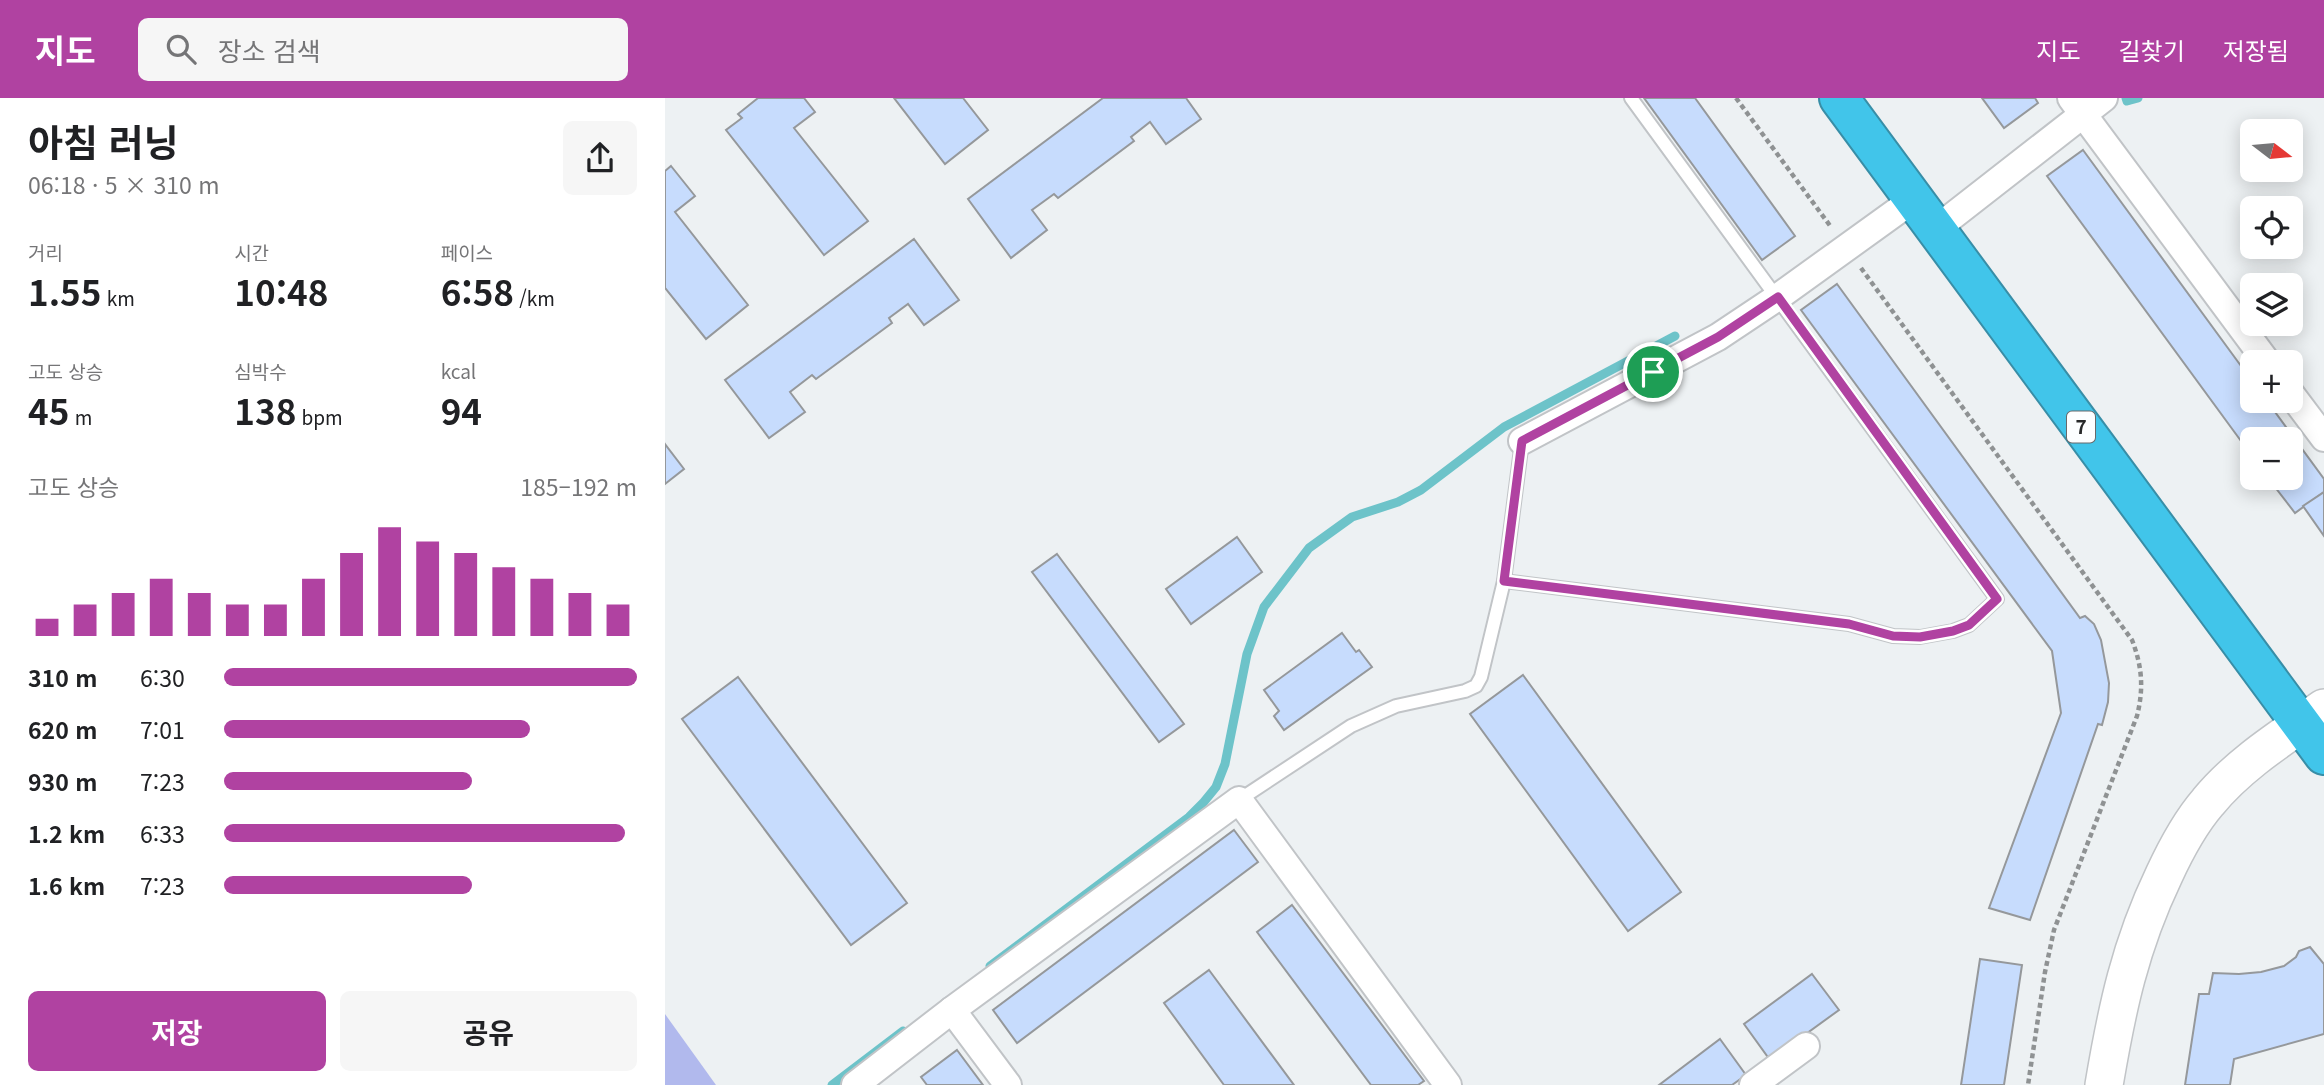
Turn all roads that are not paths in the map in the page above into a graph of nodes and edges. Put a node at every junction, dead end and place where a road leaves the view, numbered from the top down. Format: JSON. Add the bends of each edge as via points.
{"nodes":[{"id":1,"x":1631,"y":98,"type":"edge"},
{"id":2,"x":1839,"y":98,"type":"edge"},
{"id":3,"x":2105,"y":98,"type":"edge"},
{"id":4,"x":2077,"y":106,"type":"edge"},
{"id":5,"x":1925,"y":214,"type":"junction"},
{"id":6,"x":1778,"y":297,"type":"junction"},
{"id":7,"x":2258,"y":350,"type":"edge"},
{"id":8,"x":2303,"y":410,"type":"edge"},
{"id":9,"x":2324,"y":438,"type":"edge"},
{"id":10,"x":1522,"y":441,"type":"joint"},
{"id":11,"x":1504,"y":581,"type":"junction"},
{"id":12,"x":2312,"y":716,"type":"edge"},
{"id":13,"x":2324,"y":755,"type":"edge"},
{"id":14,"x":1239,"y":800,"type":"junction"},
{"id":15,"x":952,"y":1010,"type":"junction"},
{"id":16,"x":1806,"y":1046,"type":"dead end"},
{"id":17,"x":855,"y":1085,"type":"edge"},
{"id":18,"x":1008,"y":1085,"type":"edge"},
{"id":19,"x":1448,"y":1085,"type":"edge"},
{"id":20,"x":1753,"y":1085,"type":"edge"},
{"id":21,"x":2104,"y":1085,"type":"edge"}],
"edges":[{"from":1,"to":6,"type":"lane"},
{"from":2,"to":5,"type":"highway","number":"7"},
{"from":3,"to":4,"type":"street"},
{"from":4,"to":5,"type":"street"},
{"from":4,"to":7,"type":"street"},
{"from":5,"to":6,"type":"street"},
{"from":5,"to":12,"type":"highway","number":"7"},
{"from":6,"to":10,"type":"street","via":[[1718,337]]},
{"from":6,"to":11,"type":"lane","via":[[1997,599],[1969,625],[1920,637]]},
{"from":8,"to":9,"type":"street"},
{"from":10,"to":11,"type":"lane"},
{"from":11,"to":14,"type":"lane","via":[[1476,686],[1396,706],[1350,726]]},
{"from":12,"to":13,"type":"highway","number":"7"},
{"from":12,"to":21,"type":"street","via":[[2229,779],[2175,850],[2125,973]]},
{"from":14,"to":15,"type":"street"},
{"from":14,"to":19,"type":"street"},
{"from":15,"to":17,"type":"street"},
{"from":15,"to":18,"type":"street"},
{"from":16,"to":20,"type":"street"}]}
